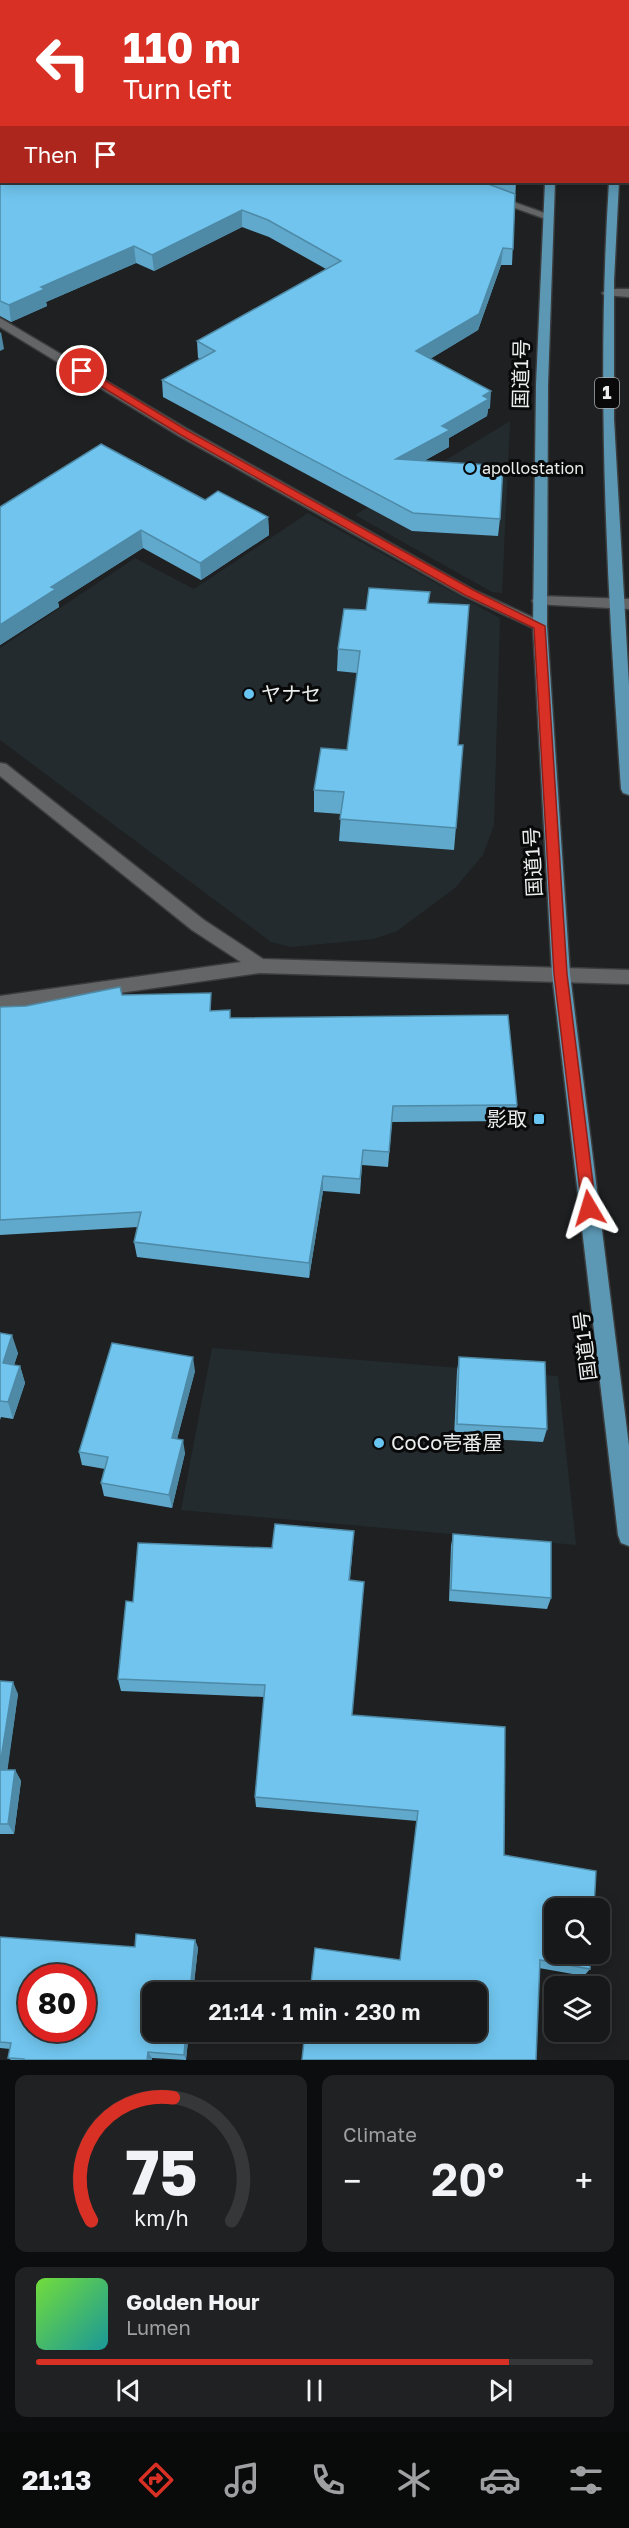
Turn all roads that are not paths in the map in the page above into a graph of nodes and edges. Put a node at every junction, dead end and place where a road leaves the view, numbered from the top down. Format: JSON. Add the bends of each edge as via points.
{"nodes":[{"id":1,"x":451,"y":183,"type":"edge"},
{"id":2,"x":550,"y":183,"type":"edge"},
{"id":3,"x":615,"y":183,"type":"edge"},
{"id":4,"x":547,"y":216,"type":"junction"},
{"id":5,"x":608,"y":293,"type":"junction"},
{"id":6,"x":629,"y":293,"type":"edge"},
{"id":7,"x":0,"y":322,"type":"edge"},
{"id":8,"x":539,"y":601,"type":"junction"},
{"id":9,"x":622,"y":604,"type":"edge"},
{"id":10,"x":540,"y":626,"type":"junction"},
{"id":11,"x":0,"y":768,"type":"edge"},
{"id":12,"x":629,"y":789,"type":"edge"},
{"id":13,"x":260,"y":966,"type":"junction"},
{"id":14,"x":561,"y":974,"type":"junction"},
{"id":15,"x":629,"y":977,"type":"edge"},
{"id":16,"x":0,"y":1003,"type":"edge"},
{"id":17,"x":629,"y":1535,"type":"edge"}],
"edges":[{"from":1,"to":4,"type":"street"},
{"from":2,"to":4,"type":"highway","name":"国道1号"},
{"from":3,"to":5,"type":"highway","number":"1"},
{"from":4,"to":8,"type":"highway","name":"国道1号"},
{"from":5,"to":6,"type":"street"},
{"from":5,"to":9,"type":"highway","number":"1","via":[[607,387]]},
{"from":7,"to":10,"type":"street","via":[[184,433],[469,592]]},
{"from":8,"to":9,"type":"street"},
{"from":8,"to":10,"type":"highway","name":"国道1号"},
{"from":9,"to":12,"type":"highway","number":"1"},
{"from":10,"to":14,"type":"highway","name":"国道1号"},
{"from":11,"to":13,"type":"street","via":[[198,925]]},
{"from":13,"to":14,"type":"street"},
{"from":13,"to":16,"type":"street"},
{"from":14,"to":15,"type":"street"},
{"from":14,"to":17,"type":"highway","name":"国道1号"}]}
